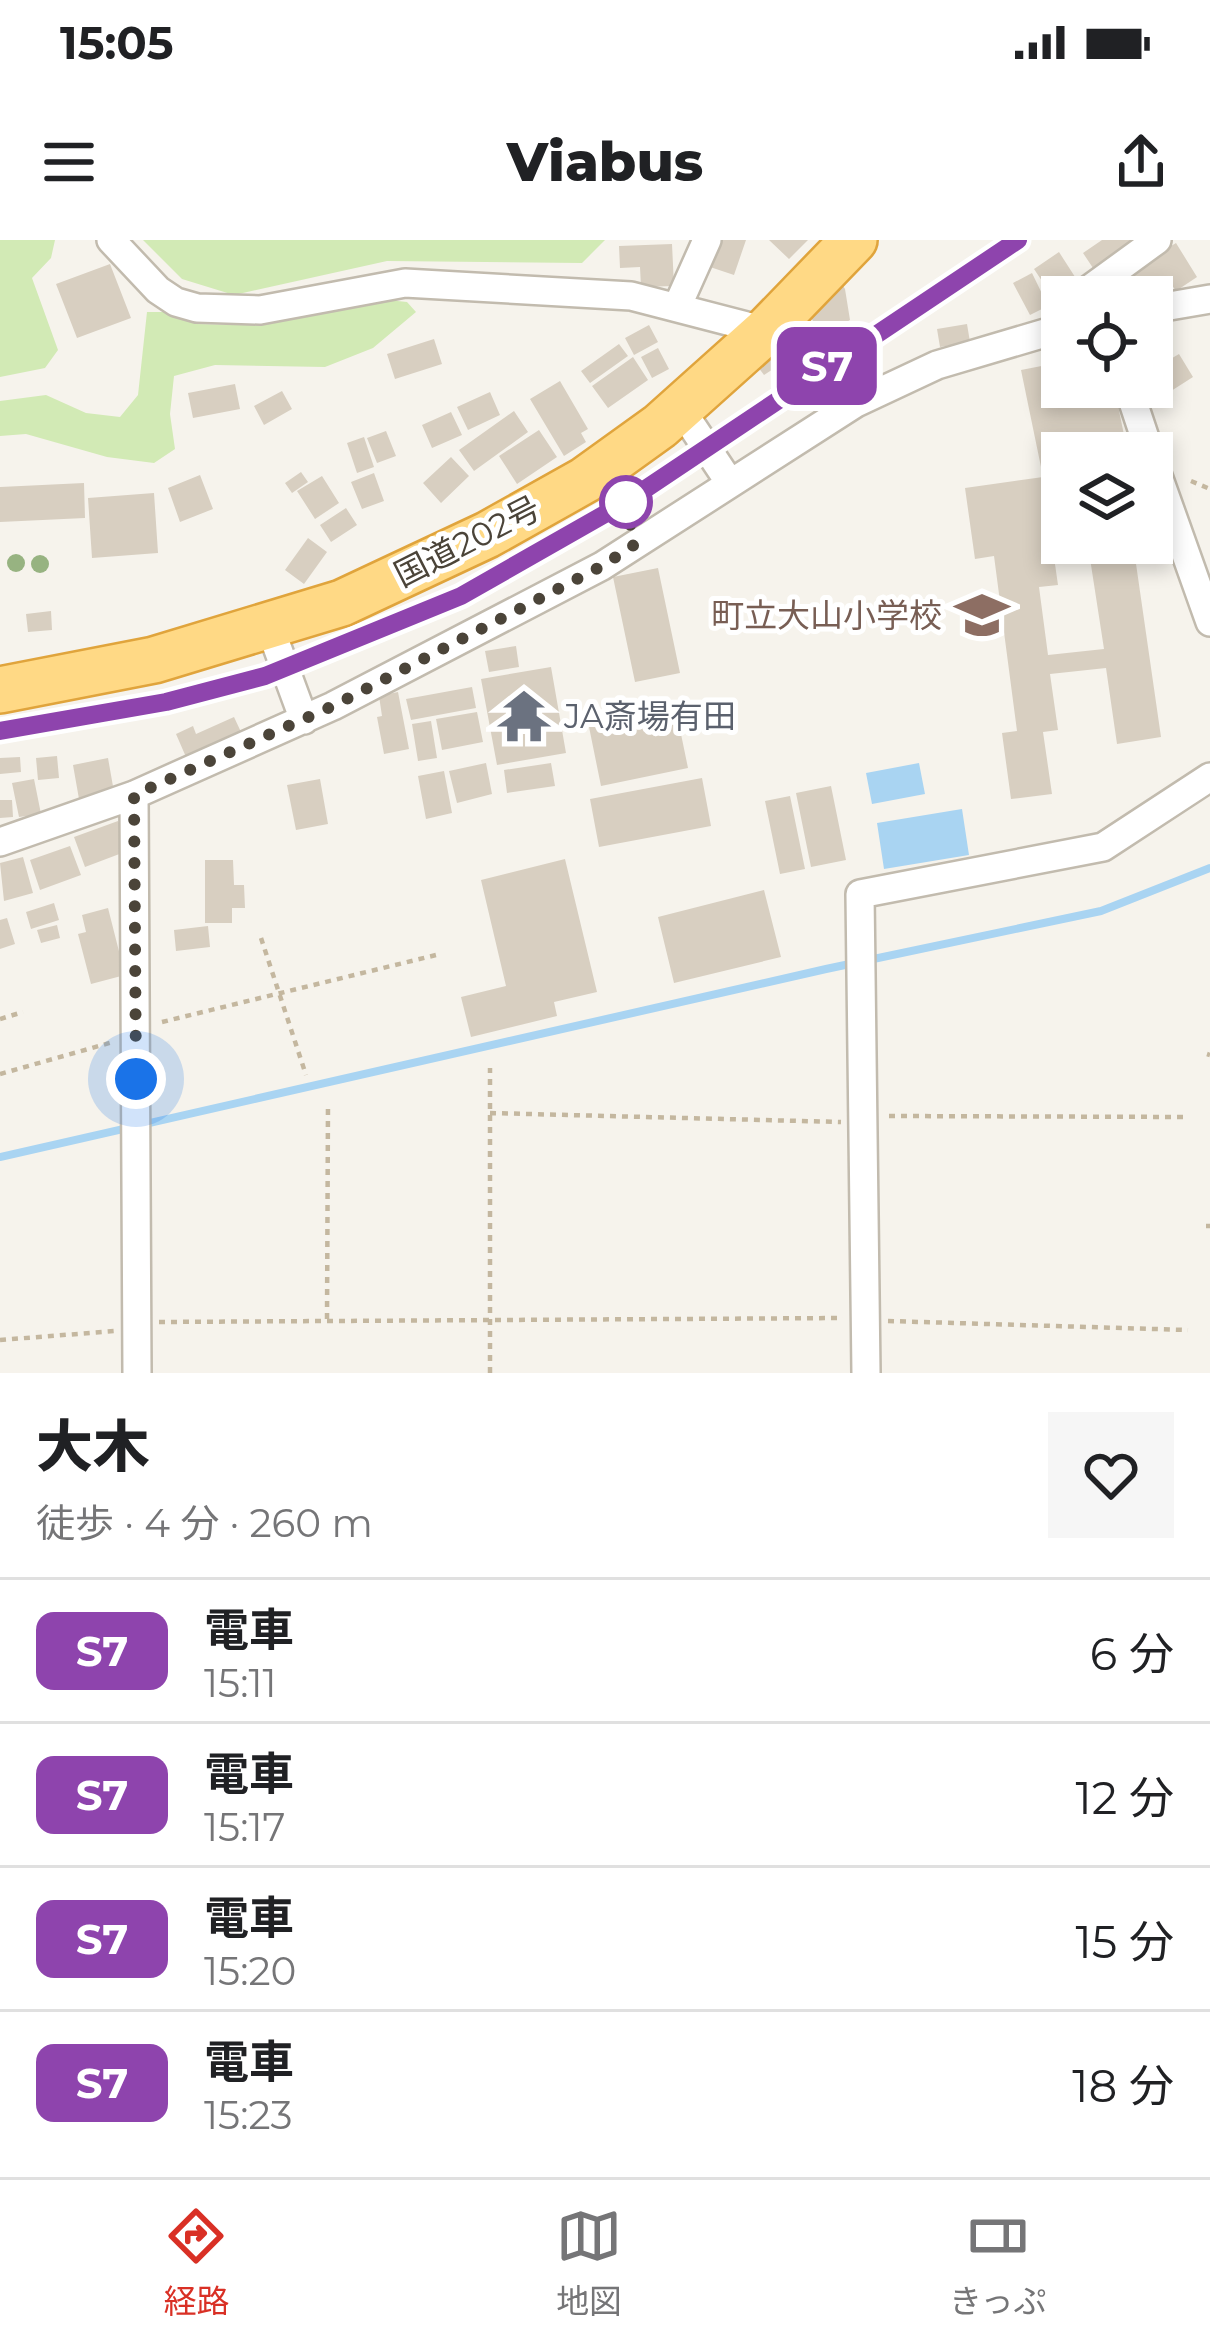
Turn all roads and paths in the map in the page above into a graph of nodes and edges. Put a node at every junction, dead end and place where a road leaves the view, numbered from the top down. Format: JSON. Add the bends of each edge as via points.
{"nodes":[{"id":1,"x":111,"y":240,"type":"edge"},
{"id":2,"x":707,"y":240,"type":"edge"},
{"id":3,"x":854,"y":240,"type":"edge"},
{"id":4,"x":1157,"y":240,"type":"edge"},
{"id":5,"x":1108,"y":276,"type":"edge"},
{"id":6,"x":1210,"y":299,"type":"edge"},
{"id":7,"x":1173,"y":305,"type":"edge"},
{"id":8,"x":676,"y":307,"type":"junction"},
{"id":9,"x":766,"y":331,"type":"junction"},
{"id":10,"x":1041,"y":334,"type":"edge"},
{"id":11,"x":680,"y":408,"type":"junction"},
{"id":12,"x":1191,"y":481,"type":"dead end"},
{"id":13,"x":730,"y":483,"type":"junction"},
{"id":14,"x":1210,"y":489,"type":"edge"},
{"id":15,"x":1173,"y":518,"type":"edge"},
{"id":16,"x":1210,"y":622,"type":"edge"},
{"id":17,"x":269,"y":625,"type":"junction"},
{"id":18,"x":0,"y":690,"type":"edge"},
{"id":19,"x":304,"y":719,"type":"junction"},
{"id":20,"x":1210,"y":777,"type":"edge"},
{"id":21,"x":134,"y":795,"type":"junction"},
{"id":22,"x":0,"y":842,"type":"edge"},
{"id":23,"x":261,"y":938,"type":"dead end"},
{"id":24,"x":436,"y":955,"type":"dead end"},
{"id":25,"x":279,"y":992,"type":"junction"},
{"id":26,"x":22,"y":1012,"type":"dead end"},
{"id":27,"x":0,"y":1019,"type":"edge"},
{"id":28,"x":152,"y":1024,"type":"dead end"},
{"id":29,"x":124,"y":1039,"type":"dead end"},
{"id":30,"x":490,"y":1068,"type":"dead end"},
{"id":31,"x":0,"y":1075,"type":"edge"},
{"id":32,"x":306,"y":1076,"type":"dead end"},
{"id":33,"x":328,"y":1103,"type":"dead end"},
{"id":34,"x":490,"y":1112,"type":"junction"},
{"id":35,"x":874,"y":1116,"type":"dead end"},
{"id":36,"x":1189,"y":1117,"type":"dead end"},
{"id":37,"x":841,"y":1122,"type":"dead end"},
{"id":38,"x":490,"y":1318,"type":"junction"},
{"id":39,"x":843,"y":1318,"type":"dead end"},
{"id":40,"x":327,"y":1320,"type":"junction"},
{"id":41,"x":876,"y":1320,"type":"dead end"},
{"id":42,"x":150,"y":1322,"type":"dead end"},
{"id":43,"x":1188,"y":1330,"type":"dead end"},
{"id":44,"x":115,"y":1331,"type":"dead end"},
{"id":45,"x":0,"y":1340,"type":"edge"},
{"id":46,"x":137,"y":1373,"type":"edge"},
{"id":47,"x":490,"y":1373,"type":"edge"},
{"id":48,"x":866,"y":1373,"type":"edge"}],
"edges":[{"from":1,"to":8,"type":"street","via":[[158,290],[197,308],[260,310],[405,283],[631,296]]},
{"from":2,"to":8,"type":"street"},
{"from":3,"to":9,"type":"highway","name":"国道202号"},
{"from":4,"to":5,"type":"street"},
{"from":6,"to":7,"type":"street"},
{"from":8,"to":9,"type":"street"},
{"from":9,"to":11,"type":"highway","name":"国道202号"},
{"from":10,"to":13,"type":"street","via":[[938,365],[856,403]]},
{"from":11,"to":13,"type":"street"},
{"from":11,"to":17,"type":"highway","name":"国道202号","via":[[585,480],[487,535],[342,603]]},
{"from":12,"to":14,"type":"path"},
{"from":13,"to":19,"type":"street","via":[[602,566]]},
{"from":15,"to":16,"type":"street"},
{"from":17,"to":18,"type":"highway","name":"国道202号","via":[[154,660]]},
{"from":17,"to":19,"type":"street"},
{"from":19,"to":21,"type":"street"},
{"from":20,"to":48,"type":"street","via":[[1102,847],[860,894]]},
{"from":21,"to":22,"type":"street"},
{"from":21,"to":46,"type":"street"},
{"from":23,"to":25,"type":"path"},
{"from":24,"to":25,"type":"path"},
{"from":25,"to":28,"type":"path"},
{"from":25,"to":32,"type":"path"},
{"from":26,"to":27,"type":"path"},
{"from":29,"to":31,"type":"path"},
{"from":30,"to":34,"type":"path"},
{"from":33,"to":40,"type":"path"},
{"from":34,"to":37,"type":"path"},
{"from":34,"to":38,"type":"path"},
{"from":35,"to":36,"type":"path"},
{"from":38,"to":39,"type":"path"},
{"from":38,"to":40,"type":"path"},
{"from":38,"to":47,"type":"path"},
{"from":40,"to":42,"type":"path"},
{"from":41,"to":43,"type":"path"},
{"from":44,"to":45,"type":"path"}]}
